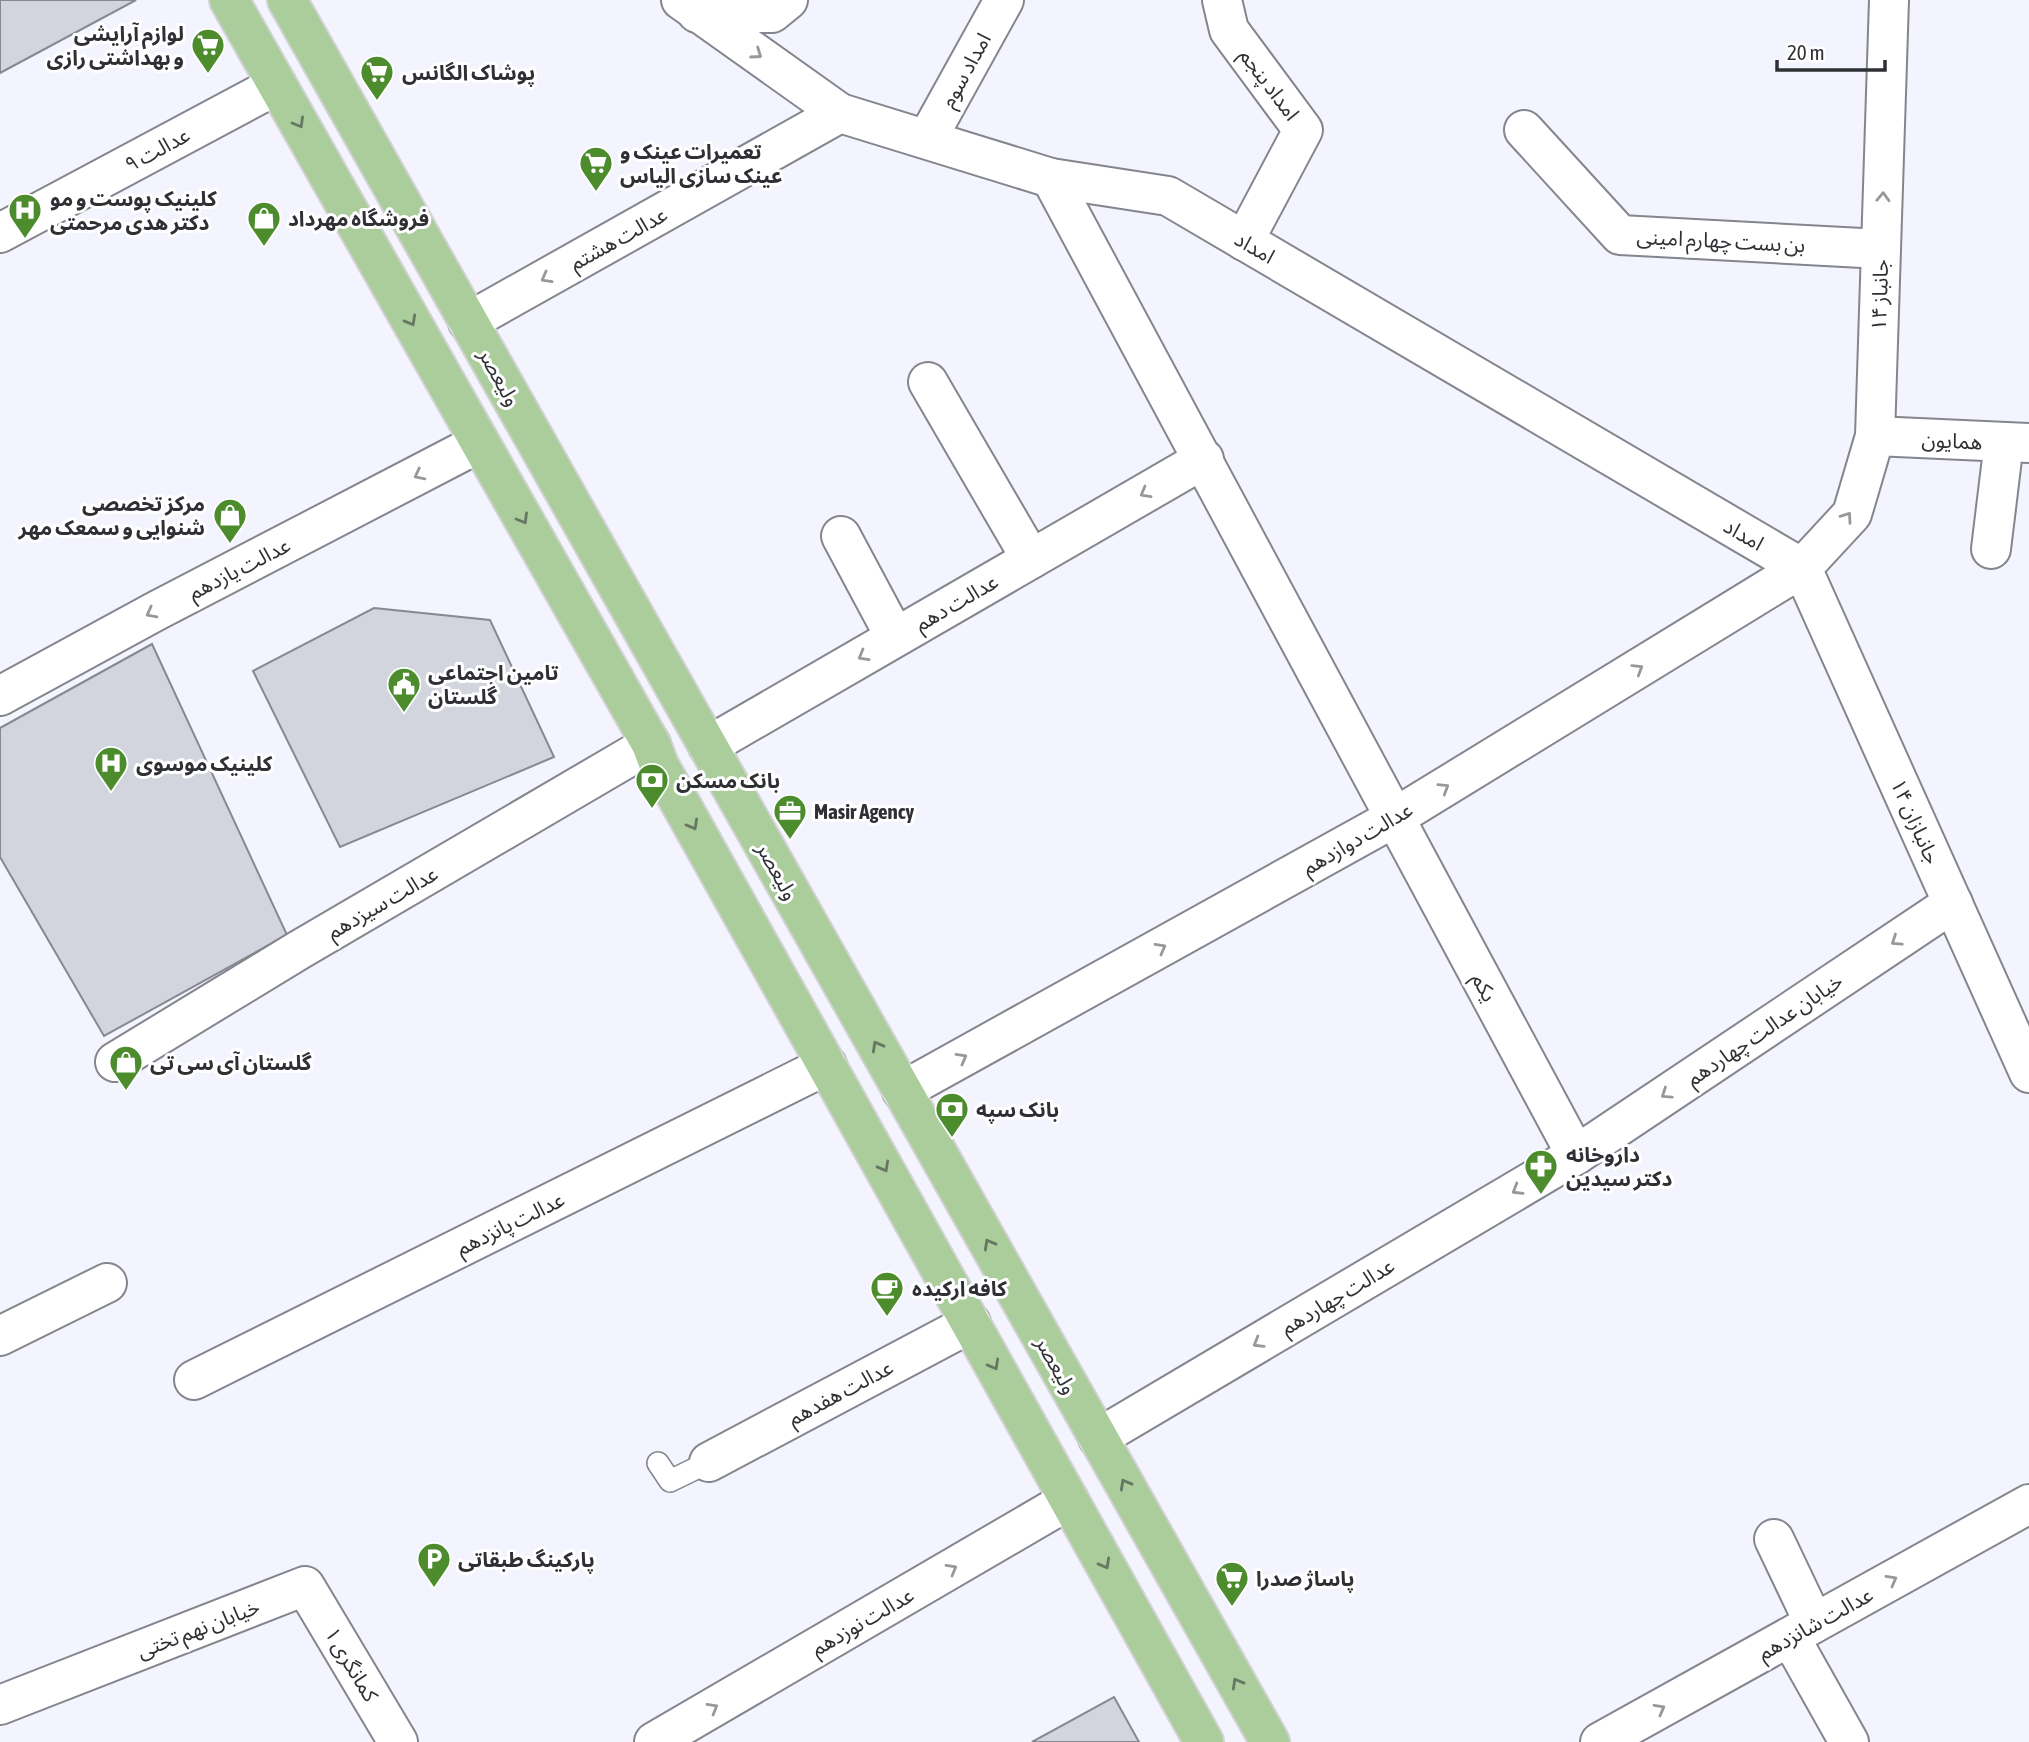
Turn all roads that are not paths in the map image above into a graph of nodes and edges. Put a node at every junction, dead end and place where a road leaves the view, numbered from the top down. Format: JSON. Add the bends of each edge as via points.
{"nodes":[{"id":1,"x":229,"y":0,"type":"edge"},
{"id":2,"x":287,"y":0,"type":"edge"},
{"id":3,"x":788,"y":0,"type":"edge"},
{"id":4,"x":1004,"y":0,"type":"edge"},
{"id":5,"x":1222,"y":0,"type":"edge"},
{"id":6,"x":1889,"y":0,"type":"edge"},
{"id":7,"x":689,"y":6,"type":"edge"},
{"id":8,"x":277,"y":85,"type":"junction"},
{"id":9,"x":840,"y":113,"type":"junction"},
{"id":10,"x":1524,"y":130,"type":"dead end"},
{"id":11,"x":927,"y":139,"type":"junction"},
{"id":12,"x":1051,"y":178,"type":"junction"},
{"id":13,"x":0,"y":233,"type":"edge"},
{"id":14,"x":1244,"y":241,"type":"junction"},
{"id":15,"x":1881,"y":249,"type":"junction"},
{"id":16,"x":468,"y":322,"type":"junction"},
{"id":17,"x":928,"y":382,"type":"dead end"},
{"id":18,"x":1874,"y":436,"type":"junction"},
{"id":19,"x":479,"y":443,"type":"junction"},
{"id":20,"x":2016,"y":443,"type":"edge"},
{"id":21,"x":1204,"y":459,"type":"junction"},
{"id":22,"x":841,"y":536,"type":"dead end"},
{"id":23,"x":1991,"y":549,"type":"dead end"},
{"id":24,"x":1031,"y":559,"type":"junction"},
{"id":25,"x":1802,"y":568,"type":"junction"},
{"id":26,"x":895,"y":637,"type":"junction"},
{"id":27,"x":0,"y":696,"type":"edge"},
{"id":28,"x":651,"y":744,"type":"junction"},
{"id":29,"x":708,"y":746,"type":"junction"},
{"id":30,"x":1394,"y":818,"type":"junction"},
{"id":31,"x":1953,"y":903,"type":"junction"},
{"id":32,"x":115,"y":1062,"type":"dead end"},
{"id":33,"x":827,"y":1065,"type":"junction"},
{"id":34,"x":2029,"y":1073,"type":"edge"},
{"id":35,"x":902,"y":1091,"type":"junction"},
{"id":36,"x":1576,"y":1155,"type":"junction"},
{"id":37,"x":107,"y":1283,"type":"dead end"},
{"id":38,"x":971,"y":1323,"type":"junction"},
{"id":39,"x":0,"y":1336,"type":"edge"},
{"id":40,"x":194,"y":1380,"type":"dead end"},
{"id":41,"x":1098,"y":1438,"type":"junction"},
{"id":42,"x":709,"y":1462,"type":"joint"},
{"id":43,"x":658,"y":1463,"type":"dead end"},
{"id":44,"x":1069,"y":1500,"type":"junction"},
{"id":45,"x":2029,"y":1504,"type":"edge"},
{"id":46,"x":1774,"y":1539,"type":"dead end"},
{"id":47,"x":305,"y":1586,"type":"joint"},
{"id":48,"x":1802,"y":1630,"type":"junction"},
{"id":49,"x":0,"y":1705,"type":"edge"},
{"id":50,"x":398,"y":1742,"type":"edge"},
{"id":51,"x":654,"y":1742,"type":"edge"},
{"id":52,"x":1204,"y":1742,"type":"edge"},
{"id":53,"x":1270,"y":1742,"type":"edge"},
{"id":54,"x":1600,"y":1742,"type":"edge"},
{"id":55,"x":1849,"y":1742,"type":"edge"}],
"edges":[{"from":1,"to":8,"type":"main road"},
{"from":2,"to":16,"type":"main road","name":"ولیعصر"},
{"from":3,"to":7,"type":"street","via":[[772,13]]},
{"from":4,"to":11,"type":"street","name":"امداد سوم"},
{"from":5,"to":14,"type":"street","name":"امداد پنجم","via":[[1229,30],[1303,130]]},
{"from":15,"to":6,"type":"street","name":"جانباز ۱۴","one_way":true},
{"from":7,"to":9,"type":"street","name":"امداد","one_way":true},
{"from":8,"to":13,"type":"street","name":"عدالت ۹"},
{"from":8,"to":19,"type":"main road","one_way":true},
{"from":9,"to":11,"type":"street","name":"امداد"},
{"from":9,"to":16,"type":"street","name":"عدالت هشتم","one_way":true},
{"from":10,"to":15,"type":"street","name":"بن بست چهارم امینی","via":[[1620,235]]},
{"from":11,"to":12,"type":"street","name":"امداد"},
{"from":12,"to":14,"type":"street","name":"امداد","via":[[1168,196]]},
{"from":12,"to":21,"type":"street","name":"یکم"},
{"from":14,"to":25,"type":"street","name":"امداد"},
{"from":15,"to":18,"type":"street","name":"جانباز ۱۴"},
{"from":16,"to":29,"type":"main road","name":"ولیعصر"},
{"from":17,"to":24,"type":"street"},
{"from":18,"to":20,"type":"street","name":"همایون"},
{"from":25,"to":18,"type":"street","name":"جانباز ۱۴","one_way":true,"via":[[1852,514]]},
{"from":19,"to":27,"type":"street","name":"عدالت یازدهم","one_way":true},
{"from":19,"to":28,"type":"main road","one_way":true},
{"from":20,"to":23,"type":"street"},
{"from":21,"to":24,"type":"street","name":"عدالت دهم","one_way":true},
{"from":21,"to":30,"type":"street","name":"یکم"},
{"from":22,"to":26,"type":"street"},
{"from":24,"to":26,"type":"street","name":"عدالت دهم"},
{"from":30,"to":25,"type":"street","name":"عدالت دوازدهم","one_way":true},
{"from":25,"to":31,"type":"street","name":"جانبازان ۱۴"},
{"from":26,"to":29,"type":"street","name":"عدالت دهم","one_way":true},
{"from":28,"to":32,"type":"street","name":"عدالت سیزدهم"},
{"from":28,"to":33,"type":"main road","one_way":true},
{"from":35,"to":29,"type":"main road","name":"ولیعصر","one_way":true},
{"from":35,"to":30,"type":"street","name":"عدالت دوازدهم","one_way":true},
{"from":30,"to":36,"type":"street","name":"یکم"},
{"from":31,"to":34,"type":"street","name":"جانبازان ۱۴"},
{"from":31,"to":36,"type":"street","name":"خیابان عدالت چهاردهم","one_way":true},
{"from":33,"to":38,"type":"main road","one_way":true},
{"from":33,"to":40,"type":"street","name":"عدالت پانزدهم"},
{"from":41,"to":35,"type":"main road","name":"ولیعصر","one_way":true},
{"from":36,"to":41,"type":"street","name":"عدالت چهاردهم","one_way":true},
{"from":37,"to":39,"type":"street"},
{"from":38,"to":42,"type":"street","name":"عدالت هفدهم"},
{"from":38,"to":44,"type":"main road","one_way":true},
{"from":53,"to":41,"type":"main road","name":"ولیعصر","one_way":true},
{"from":42,"to":43,"type":"lane","via":[[670,1481]]},
{"from":51,"to":44,"type":"street","name":"عدالت نوزدهم","one_way":true},
{"from":44,"to":52,"type":"main road","one_way":true},
{"from":48,"to":45,"type":"street","name":"عدالت شانزدهم","one_way":true},
{"from":46,"to":48,"type":"street"},
{"from":47,"to":49,"type":"street","name":"خیابان نهم تختی"},
{"from":47,"to":50,"type":"street","name":"۱ کمانگری"},
{"from":54,"to":48,"type":"street","name":"عدالت شانزدهم","one_way":true},
{"from":48,"to":55,"type":"street"}]}
